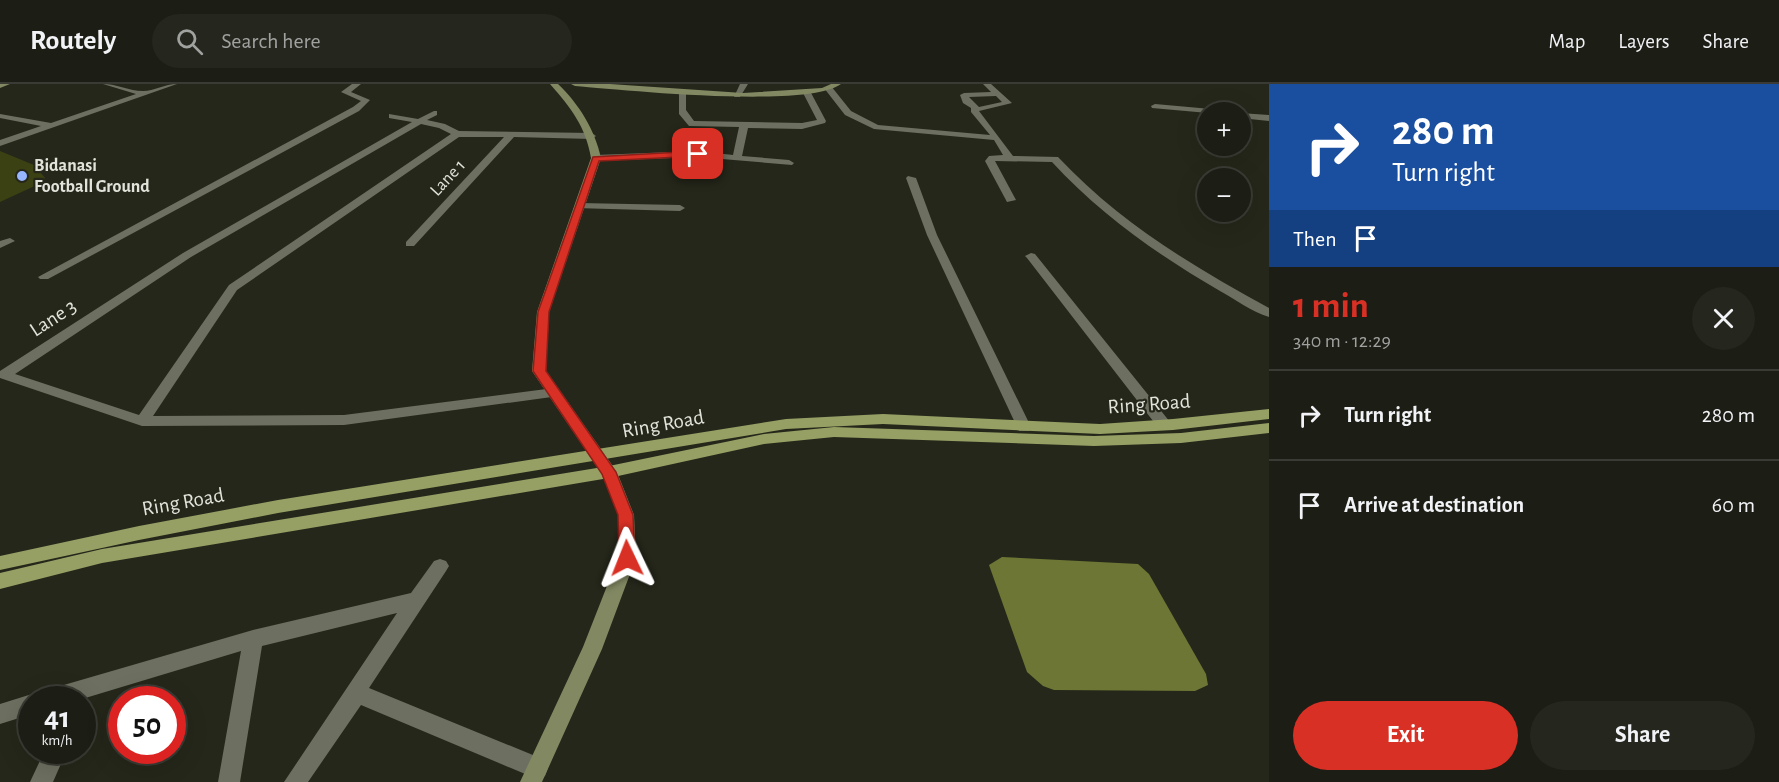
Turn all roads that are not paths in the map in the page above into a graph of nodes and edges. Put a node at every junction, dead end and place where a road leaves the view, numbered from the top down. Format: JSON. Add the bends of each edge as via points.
{"nodes":[{"id":1,"x":6,"y":84,"type":"edge"},
{"id":2,"x":107,"y":84,"type":"edge"},
{"id":3,"x":173,"y":84,"type":"edge"},
{"id":4,"x":357,"y":84,"type":"edge"},
{"id":5,"x":554,"y":84,"type":"edge"},
{"id":6,"x":575,"y":84,"type":"edge"},
{"id":7,"x":744,"y":84,"type":"edge"},
{"id":8,"x":837,"y":84,"type":"edge"},
{"id":9,"x":987,"y":84,"type":"edge"},
{"id":10,"x":0,"y":86,"type":"edge"},
{"id":11,"x":665,"y":87,"type":"edge"},
{"id":12,"x":828,"y":88,"type":"junction"},
{"id":13,"x":806,"y":91,"type":"junction"},
{"id":14,"x":682,"y":93,"type":"junction"},
{"id":15,"x":146,"y":94,"type":"junction"},
{"id":16,"x":1000,"y":94,"type":"junction"},
{"id":17,"x":737,"y":95,"type":"junction"},
{"id":18,"x":1155,"y":106,"type":"dead end"},
{"id":19,"x":976,"y":108,"type":"junction"},
{"id":20,"x":1197,"y":110,"type":"edge"},
{"id":21,"x":434,"y":113,"type":"dead end"},
{"id":22,"x":0,"y":116,"type":"edge"},
{"id":23,"x":392,"y":116,"type":"dead end"},
{"id":24,"x":1251,"y":116,"type":"edge"},
{"id":25,"x":1269,"y":118,"type":"edge"},
{"id":26,"x":419,"y":122,"type":"junction"},
{"id":27,"x":744,"y":125,"type":"junction"},
{"id":28,"x":53,"y":126,"type":"junction"},
{"id":29,"x":457,"y":134,"type":"junction"},
{"id":30,"x":511,"y":135,"type":"junction"},
{"id":31,"x":0,"y":136,"type":"edge"},
{"id":32,"x":592,"y":136,"type":"junction"},
{"id":33,"x":997,"y":138,"type":"junction"},
{"id":34,"x":12,"y":139,"type":"junction"},
{"id":35,"x":0,"y":143,"type":"edge"},
{"id":36,"x":1009,"y":157,"type":"junction"},
{"id":37,"x":596,"y":158,"type":"junction"},
{"id":38,"x":737,"y":158,"type":"junction"},
{"id":39,"x":789,"y":163,"type":"dead end"},
{"id":40,"x":911,"y":178,"type":"dead end"},
{"id":41,"x":1011,"y":200,"type":"dead end"},
{"id":42,"x":579,"y":206,"type":"junction"},
{"id":43,"x":680,"y":208,"type":"dead end"},
{"id":44,"x":410,"y":244,"type":"dead end"},
{"id":45,"x":1031,"y":256,"type":"dead end"},
{"id":46,"x":44,"y":277,"type":"dead end"},
{"id":47,"x":1269,"y":313,"type":"edge"},
{"id":48,"x":554,"y":393,"type":"junction"},
{"id":49,"x":1269,"y":414,"type":"edge"},
{"id":50,"x":142,"y":421,"type":"junction"},
{"id":51,"x":1165,"y":426,"type":"junction"},
{"id":52,"x":1024,"y":427,"type":"junction"},
{"id":53,"x":1269,"y":428,"type":"edge"},
{"id":54,"x":598,"y":456,"type":"junction"},
{"id":55,"x":609,"y":472,"type":"junction"},
{"id":56,"x":0,"y":563,"type":"edge"},
{"id":57,"x":440,"y":567,"type":"dead end"},
{"id":58,"x":0,"y":581,"type":"edge"},
{"id":59,"x":417,"y":600,"type":"junction"},
{"id":60,"x":253,"y":639,"type":"junction"},
{"id":61,"x":96,"y":689,"type":"edge"},
{"id":62,"x":18,"y":708,"type":"edge"},
{"id":63,"x":0,"y":714,"type":"edge"},
{"id":64,"x":49,"y":764,"type":"edge"},
{"id":65,"x":534,"y":775,"type":"edge"},
{"id":66,"x":41,"y":782,"type":"edge"},
{"id":67,"x":229,"y":782,"type":"edge"},
{"id":68,"x":294,"y":782,"type":"edge"}],
"edges":[{"from":1,"to":10,"type":"main road"},
{"from":2,"to":15,"type":"street"},
{"from":3,"to":15,"type":"street"},
{"from":4,"to":46,"type":"street","via":[[345,92],[366,100],[356,109]]},
{"from":5,"to":32,"type":"main road"},
{"from":6,"to":11,"type":"main road"},
{"from":7,"to":17,"type":"street"},
{"from":8,"to":12,"type":"main road"},
{"from":9,"to":16,"type":"street"},
{"from":11,"to":14,"type":"main road"},
{"from":12,"to":13,"type":"main road"},
{"from":12,"to":33,"type":"street","via":[[858,122]]},
{"from":13,"to":17,"type":"main road"},
{"from":13,"to":27,"type":"street","via":[[822,121],[802,126]]},
{"from":14,"to":17,"type":"main road"},
{"from":14,"to":27,"type":"street","via":[[681,111],[686,121]]},
{"from":15,"to":28,"type":"street"},
{"from":16,"to":19,"type":"street","via":[[1008,103]]},
{"from":16,"to":19,"type":"street","via":[[964,95]]},
{"from":18,"to":20,"type":"street"},
{"from":19,"to":33,"type":"street"},
{"from":21,"to":26,"type":"street"},
{"from":22,"to":28,"type":"street"},
{"from":23,"to":26,"type":"street"},
{"from":24,"to":25,"type":"street"},
{"from":26,"to":29,"type":"street","via":[[442,126]]},
{"from":26,"to":50,"type":"street","name":"Lane 3","via":[[187,255],[4,375]]},
{"from":27,"to":38,"type":"street"},
{"from":28,"to":34,"type":"street"},
{"from":29,"to":30,"type":"street"},
{"from":29,"to":50,"type":"street","via":[[233,288]]},
{"from":30,"to":32,"type":"street"},
{"from":30,"to":44,"type":"street","name":"Lane 1"},
{"from":31,"to":34,"type":"street"},
{"from":32,"to":37,"type":"main road"},
{"from":33,"to":36,"type":"street"},
{"from":34,"to":35,"type":"street"},
{"from":36,"to":41,"type":"street","via":[[990,161]]},
{"from":36,"to":47,"type":"street","via":[[1055,159],[1073,180],[1133,232],[1173,260]]},
{"from":37,"to":38,"type":"street","via":[[698,154]]},
{"from":37,"to":42,"type":"main road"},
{"from":38,"to":39,"type":"street"},
{"from":40,"to":52,"type":"street","via":[[932,235]]},
{"from":42,"to":43,"type":"street"},
{"from":42,"to":48,"type":"main road","via":[[543,312],[540,371]]},
{"from":45,"to":51,"type":"street"},
{"from":48,"to":50,"type":"street","via":[[344,420]]},
{"from":48,"to":54,"type":"main road"},
{"from":49,"to":51,"type":"main road","name":"Ring Road"},
{"from":51,"to":52,"type":"main road","name":"Ring Road"},
{"from":52,"to":54,"type":"main road","name":"Ring Road","via":[[914,419],[821,421]]},
{"from":53,"to":55,"type":"main road","name":"Ring Road","via":[[1181,438],[1094,441],[834,432],[764,439]]},
{"from":54,"to":55,"type":"main road"},
{"from":54,"to":56,"type":"main road","name":"Ring Road","via":[[288,504],[107,538]]},
{"from":55,"to":58,"type":"main road","name":"Ring Road","via":[[102,556]]},
{"from":55,"to":65,"type":"main road","via":[[626,515],[627,558],[592,650]]},
{"from":57,"to":59,"type":"street"},
{"from":59,"to":60,"type":"street"},
{"from":59,"to":68,"type":"street"},
{"from":60,"to":61,"type":"street"},
{"from":60,"to":67,"type":"street"},
{"from":62,"to":63,"type":"street"},
{"from":64,"to":66,"type":"street"},
{"from":65,"to":68,"type":"street","via":[[357,693]]}]}
